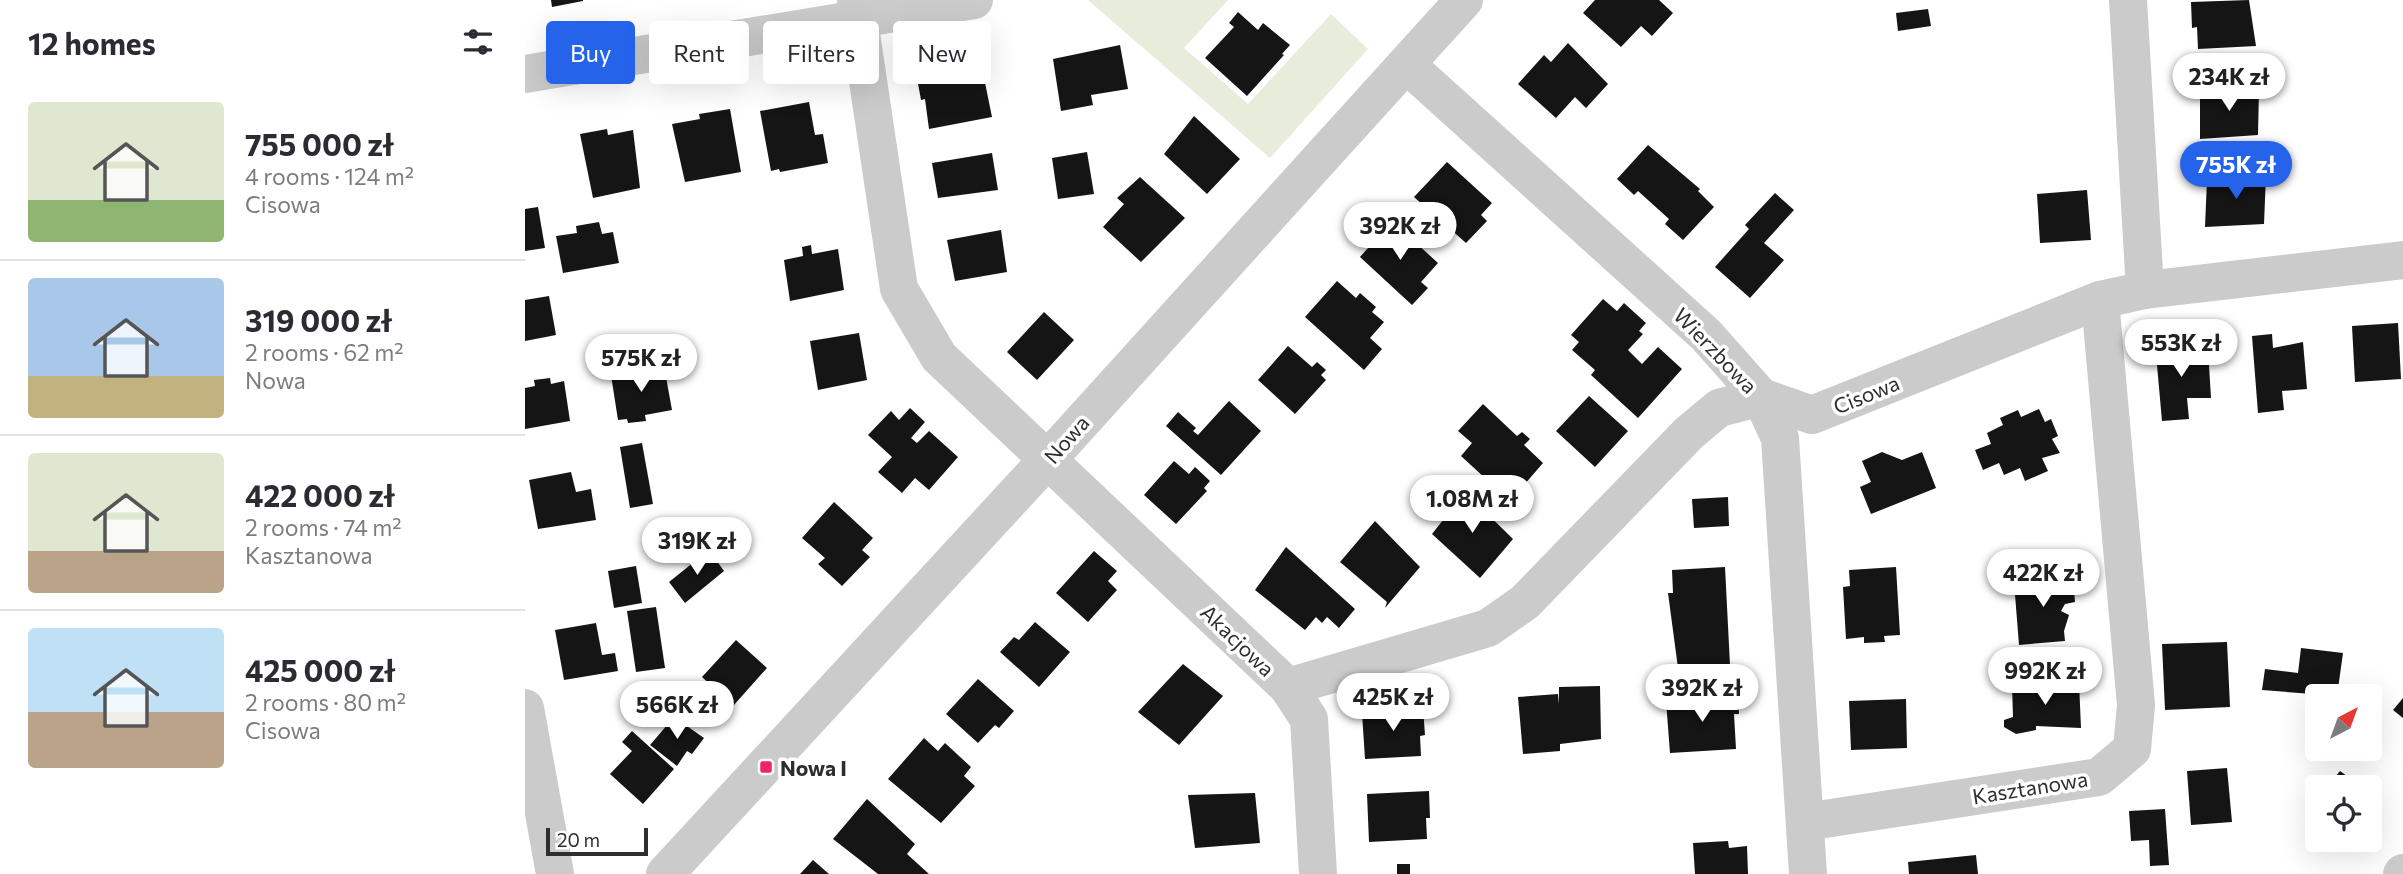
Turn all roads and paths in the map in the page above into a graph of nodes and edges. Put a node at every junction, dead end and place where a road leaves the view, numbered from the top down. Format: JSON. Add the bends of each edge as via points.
{"nodes":[{"id":1,"x":974,"y":0,"type":"edge"},
{"id":2,"x":1464,"y":0,"type":"edge"},
{"id":3,"x":2128,"y":0,"type":"edge"},
{"id":4,"x":857,"y":9,"type":"edge"},
{"id":5,"x":1407,"y":65,"type":"junction"},
{"id":6,"x":525,"y":74,"type":"edge"},
{"id":7,"x":2403,"y":260,"type":"edge"},
{"id":8,"x":2145,"y":290,"type":"junction"},
{"id":9,"x":2100,"y":300,"type":"junction"},
{"id":10,"x":1761,"y":397,"type":"junction"},
{"id":11,"x":1048,"y":459,"type":"junction"},
{"id":12,"x":1288,"y":687,"type":"junction"},
{"id":13,"x":525,"y":709,"type":"edge"},
{"id":14,"x":1805,"y":822,"type":"junction"},
{"id":15,"x":555,"y":874,"type":"edge"},
{"id":16,"x":665,"y":874,"type":"edge"},
{"id":17,"x":1318,"y":874,"type":"edge"},
{"id":18,"x":1808,"y":874,"type":"edge"}],
"edges":[{"from":1,"to":4,"type":"street"},
{"from":2,"to":5,"type":"street","name":"Nowa"},
{"from":3,"to":8,"type":"street"},
{"from":4,"to":6,"type":"street"},
{"from":4,"to":11,"type":"street","name":"Akacjowa","via":[[899,289],[939,357]]},
{"from":5,"to":10,"type":"street","name":"Wierzbowa","via":[[1706,335]]},
{"from":5,"to":11,"type":"street","name":"Nowa"},
{"from":7,"to":8,"type":"street","name":"Cisowa"},
{"from":8,"to":9,"type":"street","name":"Cisowa"},
{"from":9,"to":10,"type":"street","name":"Cisowa","via":[[1812,415]]},
{"from":9,"to":14,"type":"street","name":"Kasztanowa","via":[[2136,705],[2132,749],[2099,776]]},
{"from":10,"to":12,"type":"street","via":[[1719,408],[1689,433],[1525,602],[1488,628]]},
{"from":10,"to":14,"type":"street","name":"Wierzbowa","via":[[1780,438]]},
{"from":11,"to":12,"type":"street","name":"Akacjowa"},
{"from":11,"to":16,"type":"street","name":"Nowa"},
{"from":12,"to":17,"type":"street","name":"Akacjowa","via":[[1309,719]]},
{"from":13,"to":15,"type":"street"},
{"from":14,"to":18,"type":"street","name":"Wierzbowa"}]}
